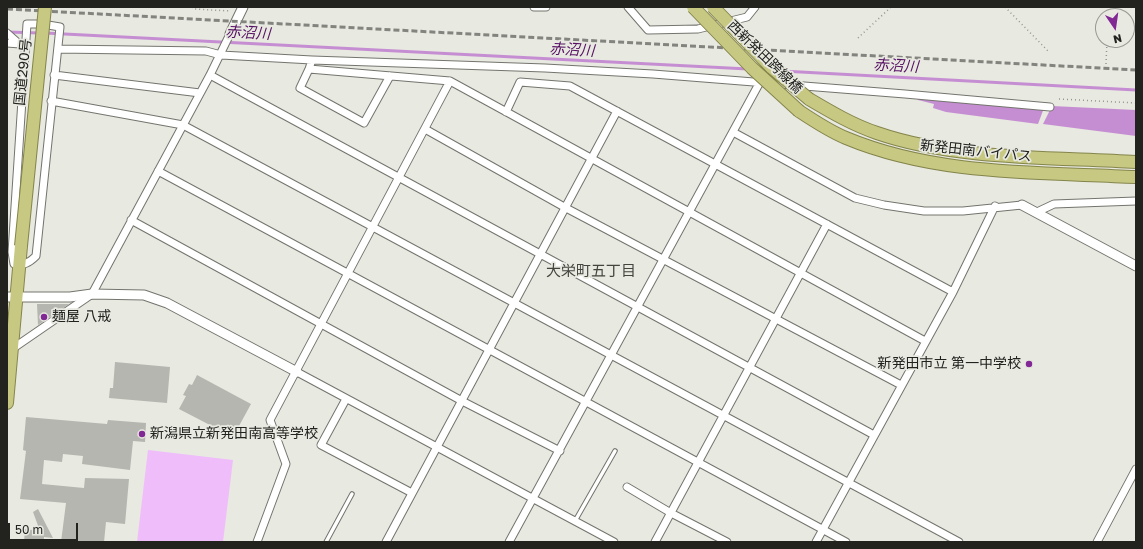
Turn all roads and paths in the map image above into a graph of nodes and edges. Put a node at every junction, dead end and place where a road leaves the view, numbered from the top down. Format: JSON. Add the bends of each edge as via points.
{"nodes":[{"id":1,"x":45,"y":7,"type":"edge"},
{"id":2,"x":192,"y":7,"type":"edge"},
{"id":3,"x":534,"y":7,"type":"edge"},
{"id":4,"x":546,"y":7,"type":"edge"},
{"id":5,"x":628,"y":7,"type":"edge"},
{"id":6,"x":693,"y":7,"type":"edge"},
{"id":7,"x":713,"y":7,"type":"edge"},
{"id":8,"x":756,"y":7,"type":"edge"},
{"id":9,"x":891,"y":7,"type":"edge"},
{"id":10,"x":1005,"y":7,"type":"edge"},
{"id":11,"x":242,"y":9,"type":"edge"},
{"id":12,"x":7,"y":33,"type":"edge"},
{"id":13,"x":230,"y":34,"type":"joint"},
{"id":14,"x":858,"y":38,"type":"dead end"},
{"id":15,"x":7,"y":43,"type":"edge"},
{"id":16,"x":22,"y":47,"type":"junction"},
{"id":17,"x":1107,"y":48,"type":"edge"},
{"id":18,"x":58,"y":49,"type":"junction"},
{"id":19,"x":1049,"y":52,"type":"dead end"},
{"id":20,"x":221,"y":55,"type":"junction"},
{"id":21,"x":312,"y":60,"type":"junction"},
{"id":22,"x":1106,"y":64,"type":"dead end"},
{"id":23,"x":309,"y":69,"type":"junction"},
{"id":24,"x":210,"y":75,"type":"junction"},
{"id":25,"x":54,"y":76,"type":"junction"},
{"id":26,"x":390,"y":76,"type":"junction"},
{"id":27,"x":450,"y":81,"type":"junction"},
{"id":28,"x":760,"y":82,"type":"junction"},
{"id":29,"x":200,"y":93,"type":"junction"},
{"id":30,"x":809,"y":99,"type":"joint"},
{"id":31,"x":1059,"y":99,"type":"dead end"},
{"id":32,"x":51,"y":100,"type":"junction"},
{"id":33,"x":1136,"y":103,"type":"edge"},
{"id":34,"x":1050,"y":107,"type":"dead end"},
{"id":35,"x":617,"y":111,"type":"junction"},
{"id":36,"x":799,"y":111,"type":"joint"},
{"id":37,"x":506,"y":112,"type":"junction"},
{"id":38,"x":183,"y":125,"type":"junction"},
{"id":39,"x":425,"y":129,"type":"junction"},
{"id":40,"x":733,"y":132,"type":"junction"},
{"id":41,"x":592,"y":158,"type":"junction"},
{"id":42,"x":1136,"y":162,"type":"edge"},
{"id":43,"x":715,"y":164,"type":"junction"},
{"id":44,"x":158,"y":172,"type":"junction"},
{"id":45,"x":1136,"y":176,"type":"edge"},
{"id":46,"x":400,"y":177,"type":"junction"},
{"id":47,"x":1136,"y":201,"type":"edge"},
{"id":48,"x":1022,"y":204,"type":"joint"},
{"id":49,"x":995,"y":206,"type":"junction"},
{"id":50,"x":566,"y":208,"type":"junction"},
{"id":51,"x":690,"y":211,"type":"junction"},
{"id":52,"x":1037,"y":212,"type":"junction"},
{"id":53,"x":131,"y":220,"type":"junction"},
{"id":54,"x":827,"y":224,"type":"junction"},
{"id":55,"x":373,"y":227,"type":"junction"},
{"id":56,"x":540,"y":255,"type":"junction"},
{"id":57,"x":663,"y":259,"type":"junction"},
{"id":58,"x":20,"y":265,"type":"junction"},
{"id":59,"x":1136,"y":266,"type":"edge"},
{"id":60,"x":802,"y":273,"type":"junction"},
{"id":61,"x":349,"y":274,"type":"junction"},
{"id":62,"x":952,"y":292,"type":"junction"},
{"id":63,"x":92,"y":294,"type":"junction"},
{"id":64,"x":12,"y":297,"type":"edge"},
{"id":65,"x":514,"y":303,"type":"junction"},
{"id":66,"x":636,"y":308,"type":"junction"},
{"id":67,"x":777,"y":320,"type":"junction"},
{"id":68,"x":322,"y":323,"type":"junction"},
{"id":69,"x":925,"y":341,"type":"junction"},
{"id":70,"x":489,"y":350,"type":"junction"},
{"id":71,"x":611,"y":354,"type":"junction"},
{"id":72,"x":10,"y":355,"type":"edge"},
{"id":73,"x":750,"y":368,"type":"junction"},
{"id":74,"x":297,"y":372,"type":"junction"},
{"id":75,"x":901,"y":385,"type":"junction"},
{"id":76,"x":346,"y":399,"type":"junction"},
{"id":77,"x":462,"y":401,"type":"junction"},
{"id":78,"x":586,"y":402,"type":"junction"},
{"id":79,"x":7,"y":403,"type":"edge"},
{"id":80,"x":725,"y":415,"type":"junction"},
{"id":81,"x":874,"y":435,"type":"junction"},
{"id":82,"x":437,"y":447,"type":"junction"},
{"id":83,"x":560,"y":451,"type":"junction"},
{"id":84,"x":615,"y":451,"type":"dead end"},
{"id":85,"x":699,"y":462,"type":"junction"},
{"id":86,"x":1136,"y":469,"type":"edge"},
{"id":87,"x":848,"y":483,"type":"junction"},
{"id":88,"x":627,"y":487,"type":"dead end"},
{"id":89,"x":352,"y":494,"type":"dead end"},
{"id":90,"x":412,"y":494,"type":"junction"},
{"id":91,"x":534,"y":499,"type":"junction"},
{"id":92,"x":671,"y":513,"type":"junction"},
{"id":93,"x":576,"y":521,"type":"junction"},
{"id":94,"x":823,"y":529,"type":"junction"},
{"id":95,"x":257,"y":542,"type":"edge"},
{"id":96,"x":326,"y":542,"type":"edge"},
{"id":97,"x":386,"y":542,"type":"edge"},
{"id":98,"x":509,"y":542,"type":"edge"},
{"id":99,"x":614,"y":542,"type":"edge"},
{"id":100,"x":655,"y":542,"type":"edge"},
{"id":101,"x":727,"y":542,"type":"edge"},
{"id":102,"x":816,"y":542,"type":"edge"},
{"id":103,"x":846,"y":542,"type":"edge"},
{"id":104,"x":959,"y":542,"type":"edge"},
{"id":105,"x":1097,"y":542,"type":"edge"}],
"edges":[{"from":1,"to":58,"type":"highway","name":"国道290号","bridge":true},
{"from":2,"to":11,"type":"path"},
{"from":3,"to":4,"type":"street"},
{"from":5,"to":8,"type":"street","via":[[648,30],[663,30],[698,29],[746,17]]},
{"from":6,"to":36,"type":"highway","name":"西新発田跨線橋","bridge":true,"via":[[752,68]]},
{"from":7,"to":30,"type":"highway","name":"西新発田跨線橋","bridge":true,"via":[[772,68]]},
{"from":9,"to":14,"type":"path"},
{"from":10,"to":19,"type":"path"},
{"from":11,"to":13,"type":"street"},
{"from":12,"to":16,"type":"street"},
{"from":13,"to":20,"type":"street"},
{"from":15,"to":16,"type":"street"},
{"from":16,"to":18,"type":"street","via":[[27,24],[42,24],[60,27]]},
{"from":16,"to":58,"type":"street","via":[[12,252],[14,264]]},
{"from":17,"to":22,"type":"path"},
{"from":18,"to":20,"type":"street","via":[[206,51]]},
{"from":18,"to":25,"type":"street"},
{"from":20,"to":21,"type":"street"},
{"from":20,"to":24,"type":"street"},
{"from":21,"to":23,"type":"street"},
{"from":21,"to":28,"type":"street","via":[[545,68]]},
{"from":23,"to":26,"type":"street"},
{"from":23,"to":26,"type":"street","via":[[300,88],[364,123]]},
{"from":24,"to":29,"type":"street"},
{"from":24,"to":46,"type":"street"},
{"from":25,"to":29,"type":"street"},
{"from":25,"to":32,"type":"street"},
{"from":26,"to":27,"type":"street"},
{"from":27,"to":37,"type":"street"},
{"from":27,"to":39,"type":"street"},
{"from":28,"to":34,"type":"street"},
{"from":28,"to":40,"type":"street"},
{"from":29,"to":38,"type":"street"},
{"from":30,"to":42,"type":"highway","name":"新発田南バイパス","via":[[849,122],[876,133],[939,149]]},
{"from":31,"to":33,"type":"path"},
{"from":32,"to":38,"type":"street"},
{"from":32,"to":58,"type":"street","via":[[36,256],[30,262]]},
{"from":35,"to":37,"type":"street","via":[[570,86],[520,82]]},
{"from":35,"to":41,"type":"street"},
{"from":35,"to":43,"type":"street"},
{"from":36,"to":45,"type":"highway","name":"新発田南バイパス","via":[[845,138],[903,158],[988,170]]},
{"from":37,"to":41,"type":"street"},
{"from":38,"to":44,"type":"street"},
{"from":38,"to":55,"type":"street"},
{"from":39,"to":46,"type":"street"},
{"from":39,"to":50,"type":"street"},
{"from":40,"to":43,"type":"street"},
{"from":40,"to":49,"type":"street","via":[[855,198],[924,211],[963,211]]},
{"from":41,"to":50,"type":"street"},
{"from":41,"to":51,"type":"street"},
{"from":43,"to":51,"type":"street"},
{"from":43,"to":54,"type":"street"},
{"from":44,"to":53,"type":"street"},
{"from":44,"to":61,"type":"street"},
{"from":46,"to":55,"type":"street"},
{"from":46,"to":56,"type":"street"},
{"from":47,"to":52,"type":"street","via":[[1054,204]]},
{"from":48,"to":49,"type":"street"},
{"from":48,"to":52,"type":"street"},
{"from":49,"to":62,"type":"street"},
{"from":50,"to":56,"type":"street"},
{"from":50,"to":57,"type":"street"},
{"from":51,"to":57,"type":"street"},
{"from":51,"to":60,"type":"street"},
{"from":52,"to":59,"type":"street"},
{"from":53,"to":63,"type":"street"},
{"from":53,"to":68,"type":"street"},
{"from":54,"to":60,"type":"street"},
{"from":54,"to":62,"type":"street"},
{"from":55,"to":61,"type":"street"},
{"from":55,"to":65,"type":"street"},
{"from":56,"to":65,"type":"street"},
{"from":56,"to":66,"type":"street"},
{"from":57,"to":66,"type":"street"},
{"from":57,"to":67,"type":"street"},
{"from":58,"to":64,"type":"highway","name":"国道290号"},
{"from":60,"to":67,"type":"street"},
{"from":60,"to":69,"type":"street"},
{"from":61,"to":68,"type":"street"},
{"from":61,"to":70,"type":"street"},
{"from":62,"to":69,"type":"street"},
{"from":63,"to":64,"type":"street","via":[[70,297]]},
{"from":63,"to":72,"type":"street"},
{"from":63,"to":74,"type":"street","via":[[144,295],[167,304]]},
{"from":64,"to":72,"type":"highway","name":"国道290号"},
{"from":65,"to":70,"type":"street"},
{"from":65,"to":71,"type":"street"},
{"from":66,"to":71,"type":"street"},
{"from":66,"to":73,"type":"street"},
{"from":67,"to":73,"type":"street"},
{"from":67,"to":75,"type":"street"},
{"from":68,"to":74,"type":"street"},
{"from":68,"to":77,"type":"street"},
{"from":69,"to":75,"type":"street"},
{"from":70,"to":77,"type":"street"},
{"from":70,"to":78,"type":"street"},
{"from":71,"to":78,"type":"street"},
{"from":71,"to":80,"type":"street"},
{"from":72,"to":79,"type":"highway","name":"国道290号"},
{"from":73,"to":80,"type":"street"},
{"from":73,"to":81,"type":"street"},
{"from":74,"to":76,"type":"street"},
{"from":74,"to":95,"type":"street","via":[[270,420],[286,464]]},
{"from":75,"to":81,"type":"street"},
{"from":76,"to":82,"type":"street"},
{"from":76,"to":90,"type":"street","via":[[321,445]]},
{"from":77,"to":82,"type":"street"},
{"from":77,"to":83,"type":"street"},
{"from":78,"to":83,"type":"street"},
{"from":78,"to":85,"type":"street"},
{"from":80,"to":85,"type":"street"},
{"from":80,"to":87,"type":"street"},
{"from":81,"to":87,"type":"street"},
{"from":82,"to":90,"type":"street"},
{"from":82,"to":91,"type":"street"},
{"from":83,"to":91,"type":"street"},
{"from":84,"to":93,"type":"lane"},
{"from":85,"to":92,"type":"street"},
{"from":85,"to":94,"type":"street"},
{"from":86,"to":105,"type":"street"},
{"from":87,"to":94,"type":"street"},
{"from":87,"to":104,"type":"street"},
{"from":88,"to":92,"type":"street"},
{"from":89,"to":96,"type":"lane"},
{"from":90,"to":97,"type":"street"},
{"from":91,"to":93,"type":"street"},
{"from":91,"to":98,"type":"street"},
{"from":92,"to":100,"type":"street"},
{"from":92,"to":101,"type":"street"},
{"from":93,"to":99,"type":"street"},
{"from":94,"to":102,"type":"street"},
{"from":94,"to":103,"type":"street"}]}
